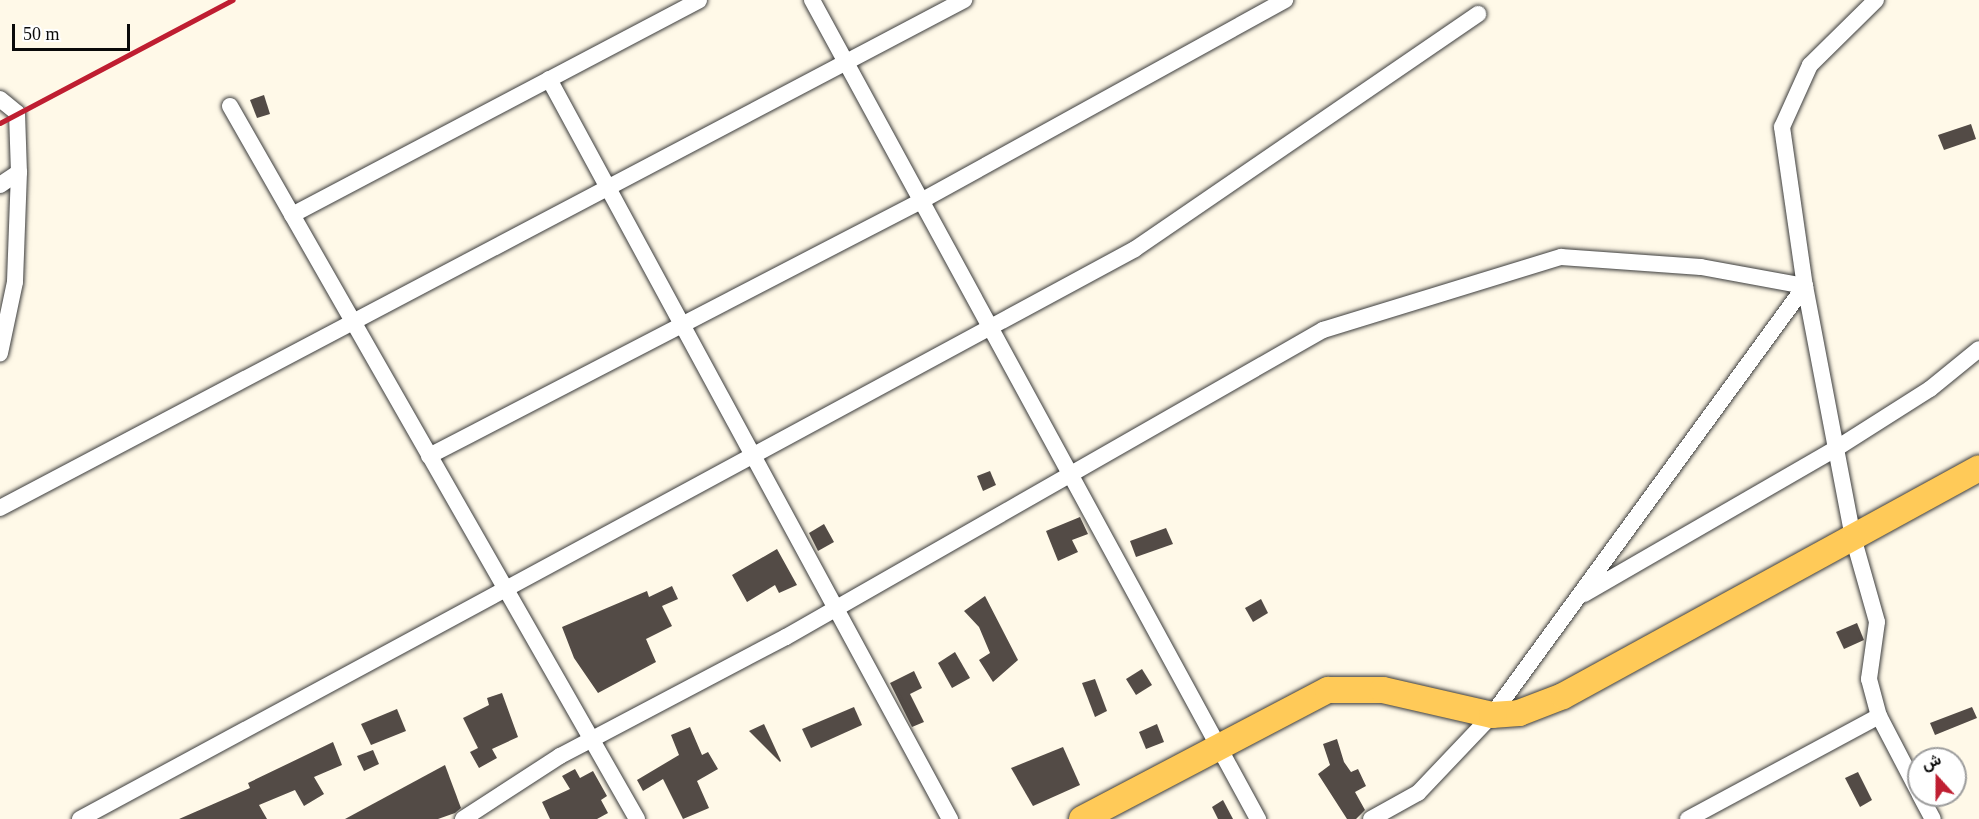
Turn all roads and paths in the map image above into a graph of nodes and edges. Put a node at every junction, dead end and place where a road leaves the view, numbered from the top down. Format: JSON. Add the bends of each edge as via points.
{"nodes":[{"id":1,"x":699,"y":0,"type":"edge"},
{"id":2,"x":812,"y":0,"type":"edge"},
{"id":3,"x":964,"y":0,"type":"edge"},
{"id":4,"x":1285,"y":0,"type":"edge"},
{"id":5,"x":1876,"y":0,"type":"edge"},
{"id":6,"x":1478,"y":14,"type":"dead end"},
{"id":7,"x":846,"y":62,"type":"junction"},
{"id":8,"x":549,"y":79,"type":"junction"},
{"id":9,"x":0,"y":99,"type":"edge"},
{"id":10,"x":230,"y":106,"type":"dead end"},
{"id":11,"x":19,"y":172,"type":"junction"},
{"id":12,"x":0,"y":185,"type":"edge"},
{"id":13,"x":607,"y":188,"type":"junction"},
{"id":14,"x":921,"y":201,"type":"junction"},
{"id":15,"x":292,"y":215,"type":"junction"},
{"id":16,"x":1805,"y":286,"type":"junction"},
{"id":17,"x":353,"y":322,"type":"junction"},
{"id":18,"x":681,"y":325,"type":"junction"},
{"id":19,"x":989,"y":327,"type":"junction"},
{"id":20,"x":1979,"y":349,"type":"edge"},
{"id":21,"x":0,"y":353,"type":"edge"},
{"id":22,"x":1837,"y":448,"type":"junction"},
{"id":23,"x":429,"y":456,"type":"junction"},
{"id":24,"x":752,"y":456,"type":"junction"},
{"id":25,"x":1979,"y":468,"type":"edge"},
{"id":26,"x":1068,"y":475,"type":"junction"},
{"id":27,"x":0,"y":508,"type":"edge"},
{"id":28,"x":1853,"y":537,"type":"junction"},
{"id":29,"x":504,"y":589,"type":"junction"},
{"id":30,"x":1578,"y":597,"type":"junction"},
{"id":31,"x":834,"y":609,"type":"junction"},
{"id":32,"x":1492,"y":715,"type":"junction"},
{"id":33,"x":1879,"y":716,"type":"junction"},
{"id":34,"x":590,"y":740,"type":"junction"},
{"id":35,"x":1219,"y":745,"type":"junction"},
{"id":36,"x":1907,"y":769,"type":"edge"},
{"id":37,"x":80,"y":819,"type":"edge"},
{"id":38,"x":463,"y":819,"type":"edge"},
{"id":39,"x":637,"y":819,"type":"edge"},
{"id":40,"x":950,"y":819,"type":"edge"},
{"id":41,"x":1082,"y":819,"type":"edge"},
{"id":42,"x":1258,"y":819,"type":"edge"},
{"id":43,"x":1371,"y":819,"type":"edge"},
{"id":44,"x":1688,"y":819,"type":"edge"}],
"edges":[{"from":1,"to":8,"type":"street"},
{"from":2,"to":7,"type":"street"},
{"from":3,"to":7,"type":"street"},
{"from":4,"to":14,"type":"street"},
{"from":5,"to":16,"type":"street","via":[[1810,65],[1782,127]]},
{"from":6,"to":19,"type":"street","via":[[1135,249]]},
{"from":7,"to":13,"type":"street"},
{"from":7,"to":14,"type":"street"},
{"from":8,"to":13,"type":"street"},
{"from":8,"to":15,"type":"street"},
{"from":9,"to":11,"type":"street","via":[[17,113]]},
{"from":10,"to":15,"type":"street"},
{"from":11,"to":12,"type":"street"},
{"from":11,"to":21,"type":"street","via":[[15,282]]},
{"from":13,"to":17,"type":"street"},
{"from":13,"to":18,"type":"street"},
{"from":14,"to":18,"type":"street"},
{"from":14,"to":19,"type":"street"},
{"from":15,"to":17,"type":"street"},
{"from":16,"to":22,"type":"street"},
{"from":16,"to":26,"type":"street","via":[[1701,267],[1561,257],[1323,330]]},
{"from":16,"to":30,"type":"street"},
{"from":17,"to":23,"type":"street"},
{"from":17,"to":27,"type":"street"},
{"from":18,"to":23,"type":"street"},
{"from":18,"to":24,"type":"street"},
{"from":19,"to":24,"type":"street"},
{"from":19,"to":26,"type":"street"},
{"from":20,"to":22,"type":"street","via":[[1930,389]]},
{"from":22,"to":28,"type":"street"},
{"from":22,"to":30,"type":"street"},
{"from":23,"to":29,"type":"street"},
{"from":24,"to":29,"type":"street"},
{"from":24,"to":31,"type":"street"},
{"from":25,"to":28,"type":"main road"},
{"from":26,"to":31,"type":"street"},
{"from":26,"to":35,"type":"street"},
{"from":28,"to":32,"type":"main road","via":[[1563,696],[1519,713]]},
{"from":28,"to":33,"type":"street","via":[[1877,622],[1869,679]]},
{"from":29,"to":34,"type":"street"},
{"from":29,"to":37,"type":"street"},
{"from":30,"to":32,"type":"street"},
{"from":31,"to":34,"type":"street"},
{"from":31,"to":40,"type":"street"},
{"from":32,"to":35,"type":"main road","via":[[1354,687],[1328,690]]},
{"from":32,"to":43,"type":"street","via":[[1418,793]]},
{"from":33,"to":36,"type":"street"},
{"from":33,"to":44,"type":"street"},
{"from":34,"to":38,"type":"street"},
{"from":34,"to":39,"type":"street"},
{"from":35,"to":41,"type":"main road"},
{"from":35,"to":42,"type":"street"}]}
